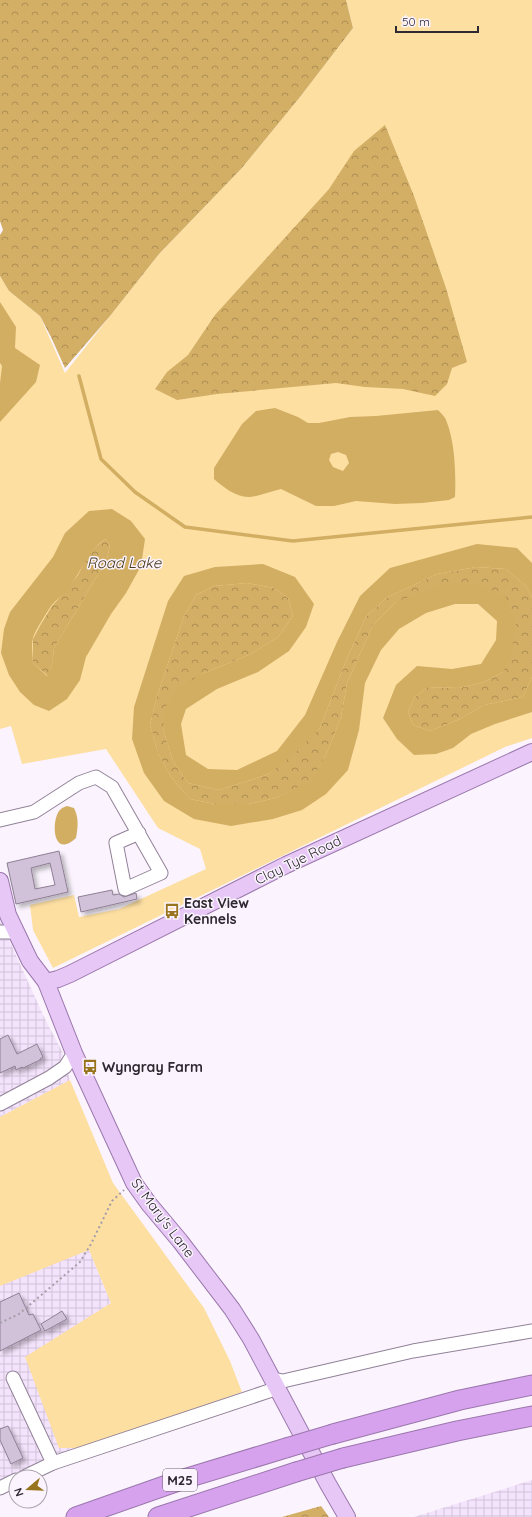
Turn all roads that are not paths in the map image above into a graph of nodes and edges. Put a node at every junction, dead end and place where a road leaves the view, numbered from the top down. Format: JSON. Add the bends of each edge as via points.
{"nodes":[{"id":1,"x":532,"y":752,"type":"edge"},
{"id":2,"x":0,"y":820,"type":"edge"},
{"id":3,"x":138,"y":834,"type":"dead end"},
{"id":4,"x":0,"y":881,"type":"edge"},
{"id":5,"x":8,"y":932,"type":"edge"},
{"id":6,"x":46,"y":982,"type":"junction"},
{"id":7,"x":74,"y":1053,"type":"junction"},
{"id":8,"x":0,"y":1104,"type":"edge"},
{"id":9,"x":532,"y":1331,"type":"edge"},
{"id":10,"x":13,"y":1378,"type":"dead end"},
{"id":11,"x":276,"y":1384,"type":"junction"},
{"id":12,"x":532,"y":1385,"type":"edge"},
{"id":13,"x":532,"y":1416,"type":"edge"},
{"id":14,"x":53,"y":1463,"type":"junction"},
{"id":15,"x":41,"y":1469,"type":"edge"},
{"id":16,"x":76,"y":1517,"type":"edge"},
{"id":17,"x":158,"y":1517,"type":"edge"},
{"id":18,"x":347,"y":1517,"type":"edge"}],
"edges":[{"from":1,"to":6,"type":"main road","name":"Clay Tye Road","via":[[286,865],[70,974]]},
{"from":2,"to":3,"type":"lane","via":[[34,812],[79,783],[96,777],[112,787]]},
{"from":4,"to":5,"type":"main road","name":"St Mary's Lane","via":[[8,916]]},
{"from":5,"to":6,"type":"main road","name":"St Mary's Lane"},
{"from":6,"to":7,"type":"main road","name":"St Mary's Lane"},
{"from":7,"to":8,"type":"lane","via":[[65,1067]]},
{"from":7,"to":11,"type":"main road","name":"St Mary's Lane","via":[[134,1183],[232,1309]]},
{"from":9,"to":11,"type":"lane","via":[[413,1351]]},
{"from":10,"to":14,"type":"lane"},
{"from":11,"to":14,"type":"lane"},
{"from":11,"to":18,"type":"main road","name":"St Mary's Lane"},
{"from":12,"to":16,"type":"highway","number":"M25","bridge":true,"via":[[460,1400],[333,1434],[187,1478]]},
{"from":13,"to":17,"type":"highway","number":"M25","bridge":true,"via":[[343,1458]]},
{"from":14,"to":15,"type":"lane"}]}
